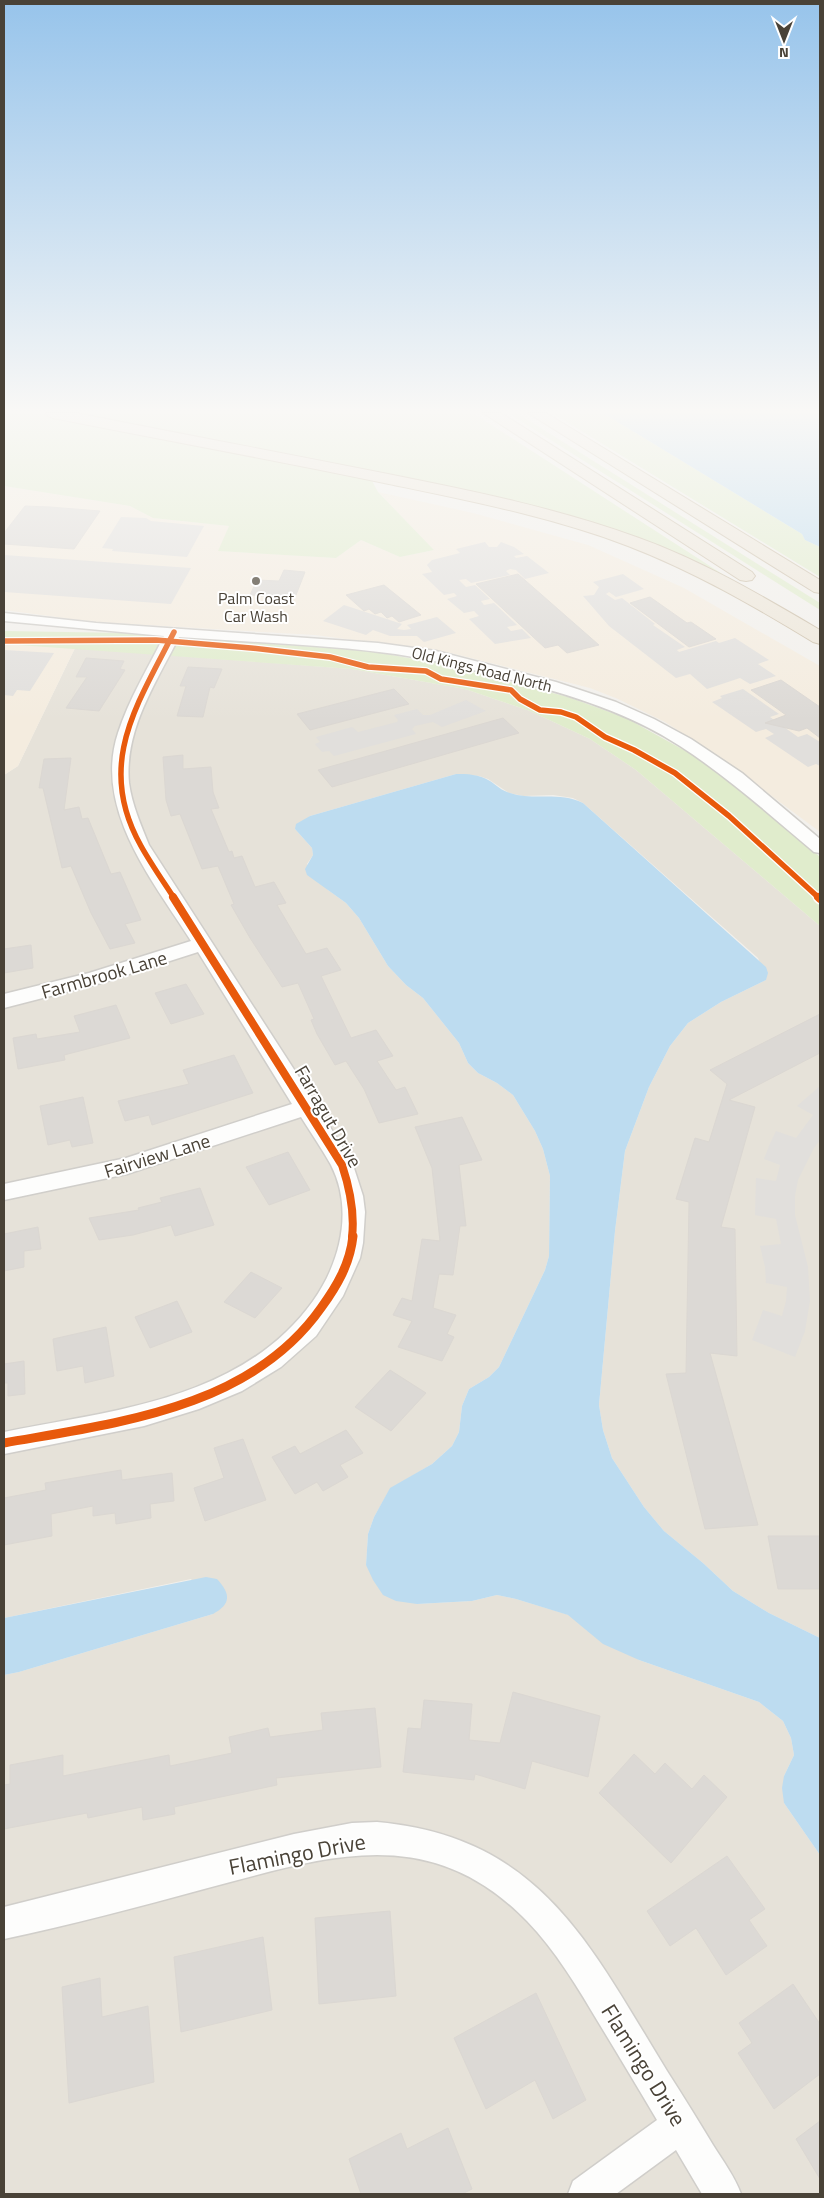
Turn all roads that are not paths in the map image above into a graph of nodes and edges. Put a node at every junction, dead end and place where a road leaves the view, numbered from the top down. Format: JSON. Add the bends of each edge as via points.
{"nodes":[{"id":1,"x":552,"y":516,"type":"edge"},
{"id":2,"x":650,"y":516,"type":"edge"},
{"id":3,"x":702,"y":516,"type":"edge"},
{"id":4,"x":820,"y":588,"type":"edge"},
{"id":5,"x":4,"y":617,"type":"edge"},
{"id":6,"x":820,"y":624,"type":"edge"},
{"id":7,"x":96,"y":626,"type":"junction"},
{"id":8,"x":4,"y":627,"type":"edge"},
{"id":9,"x":174,"y":632,"type":"junction"},
{"id":10,"x":820,"y":638,"type":"edge"},
{"id":11,"x":820,"y":848,"type":"edge"},
{"id":12,"x":204,"y":944,"type":"junction"},
{"id":13,"x":4,"y":1001,"type":"edge"},
{"id":14,"x":307,"y":1107,"type":"junction"},
{"id":15,"x":4,"y":1192,"type":"edge"},
{"id":16,"x":4,"y":1443,"type":"edge"},
{"id":17,"x":4,"y":1923,"type":"edge"},
{"id":18,"x":681,"y":2124,"type":"junction"},
{"id":19,"x":586,"y":2194,"type":"edge"},
{"id":20,"x":723,"y":2194,"type":"edge"}],
"edges":[{"from":1,"to":10,"type":"highway","via":[[634,543],[696,569]]},
{"from":2,"to":6,"type":"highway"},
{"from":3,"to":4,"type":"highway"},
{"from":5,"to":7,"type":"street","name":"Old Kings Road North"},
{"from":7,"to":8,"type":"street","name":"Old Kings Road North"},
{"from":7,"to":9,"type":"street","name":"Old Kings Road North"},
{"from":9,"to":11,"type":"street","name":"Old Kings Road North","via":[[410,651],[491,669],[591,698],[648,722],[708,757]]},
{"from":9,"to":12,"type":"street","name":"Farragut Drive","via":[[122,739],[120,782],[140,845]]},
{"from":12,"to":13,"type":"street","name":"Farmbrook Lane","via":[[94,978]]},
{"from":12,"to":14,"type":"street","name":"Farragut Drive"},
{"from":14,"to":15,"type":"street","name":"Fairview Lane","via":[[127,1166]]},
{"from":14,"to":16,"type":"street","name":"Farragut Drive","via":[[342,1165],[355,1216],[352,1246],[344,1272],[329,1300],[308,1328],[267,1365],[203,1398],[144,1415]]},
{"from":17,"to":18,"type":"street","name":"Flamingo Drive","via":[[353,1839],[408,1842],[447,1852],[503,1881],[537,1908],[585,1969]]},
{"from":18,"to":19,"type":"street"},
{"from":18,"to":20,"type":"street","name":"Flamingo Drive"}]}
